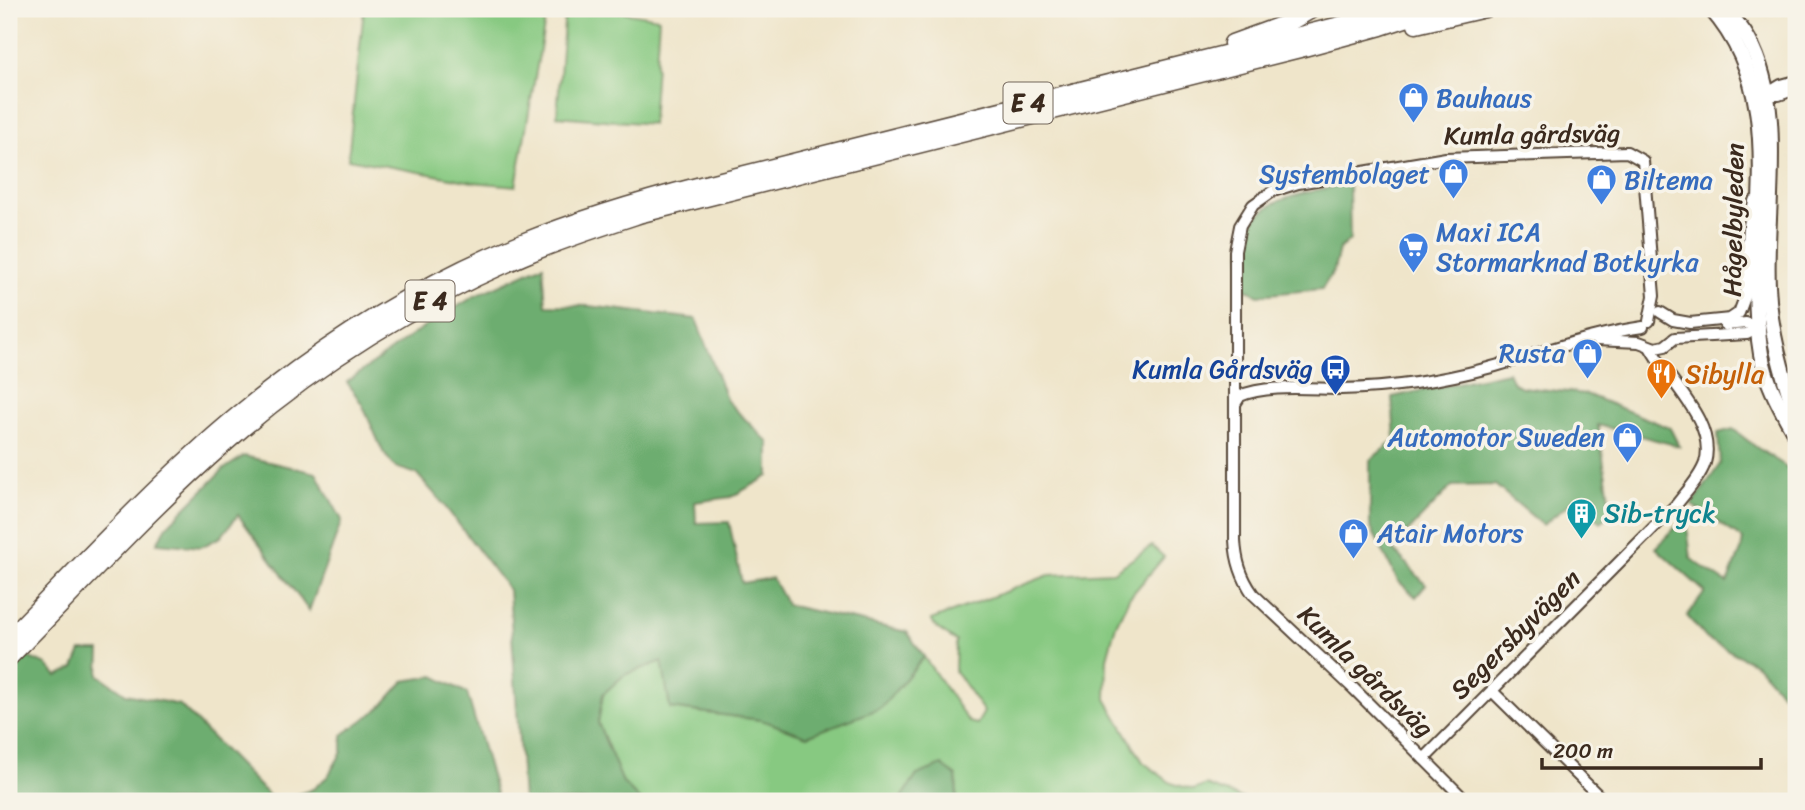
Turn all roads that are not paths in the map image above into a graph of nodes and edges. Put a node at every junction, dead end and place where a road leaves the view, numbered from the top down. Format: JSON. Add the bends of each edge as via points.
{"nodes":[{"id":1,"x":1313,"y":9,"type":"edge"},
{"id":2,"x":1399,"y":9,"type":"edge"},
{"id":3,"x":1436,"y":9,"type":"edge"},
{"id":4,"x":1485,"y":9,"type":"edge"},
{"id":5,"x":1711,"y":9,"type":"edge"},
{"id":6,"x":1725,"y":9,"type":"edge"},
{"id":7,"x":1304,"y":48,"type":"junction"},
{"id":8,"x":1149,"y":79,"type":"junction"},
{"id":9,"x":1796,"y":80,"type":"edge"},
{"id":10,"x":1796,"y":89,"type":"edge"},
{"id":11,"x":1761,"y":96,"type":"junction"},
{"id":12,"x":1761,"y":159,"type":"junction"},
{"id":13,"x":1754,"y":201,"type":"junction"},
{"id":14,"x":1654,"y":296,"type":"junction"},
{"id":15,"x":1664,"y":320,"type":"junction"},
{"id":16,"x":1646,"y":324,"type":"junction"},
{"id":17,"x":1725,"y":325,"type":"junction"},
{"id":18,"x":1765,"y":326,"type":"junction"},
{"id":19,"x":1589,"y":338,"type":"junction"},
{"id":20,"x":1667,"y":343,"type":"junction"},
{"id":21,"x":1648,"y":345,"type":"junction"},
{"id":22,"x":1664,"y":369,"type":"junction"},
{"id":23,"x":1235,"y":404,"type":"junction"},
{"id":24,"x":1796,"y":415,"type":"edge"},
{"id":25,"x":1796,"y":436,"type":"edge"},
{"id":26,"x":9,"y":638,"type":"edge"},
{"id":27,"x":9,"y":658,"type":"edge"},
{"id":28,"x":1492,"y":691,"type":"junction"},
{"id":29,"x":1424,"y":759,"type":"junction"},
{"id":30,"x":1466,"y":801,"type":"edge"},
{"id":31,"x":1604,"y":801,"type":"edge"}],
"edges":[{"from":1,"to":8,"type":"highway"},
{"from":2,"to":8,"type":"highway","number":"E 4"},
{"from":3,"to":7,"type":"highway","number":"E 4"},
{"from":4,"to":7,"type":"highway","via":[[1354,41]]},
{"from":5,"to":11,"type":"main road","name":"Hågelbyleden","via":[[1737,43]]},
{"from":6,"to":11,"type":"main road","name":"Hågelbyleden","via":[[1755,53]]},
{"from":7,"to":8,"type":"highway","number":"E 4"},
{"from":8,"to":26,"type":"highway","number":"E 4","via":[[638,202],[518,244],[449,276],[391,307],[269,390],[180,467]]},
{"from":8,"to":27,"type":"highway","number":"E 4","via":[[642,214],[535,252],[454,288],[337,358],[226,442]]},
{"from":9,"to":11,"type":"street"},
{"from":10,"to":11,"type":"street"},
{"from":11,"to":12,"type":"main road","name":"Hågelbyleden"},
{"from":11,"to":18,"type":"main road","name":"Hågelbyleden","via":[[1771,155]]},
{"from":12,"to":13,"type":"street"},
{"from":12,"to":18,"type":"main road","name":"Hågelbyleden","via":[[1756,284]]},
{"from":13,"to":15,"type":"street","via":[[1745,297],[1739,313],[1730,319],[1690,323]]},
{"from":13,"to":17,"type":"street","via":[[1749,306],[1739,319]]},
{"from":14,"to":15,"type":"street"},
{"from":14,"to":16,"type":"street"},
{"from":14,"to":23,"type":"street","name":"Kumla gårdsväg","via":[[1643,161],[1633,154],[1446,158],[1298,183],[1273,191],[1253,205],[1237,235]]},
{"from":15,"to":16,"type":"street"},
{"from":15,"to":17,"type":"street","via":[[1696,328]]},
{"from":15,"to":20,"type":"street"},
{"from":16,"to":19,"type":"street"},
{"from":16,"to":21,"type":"street","via":[[1642,338]]},
{"from":17,"to":18,"type":"street"},
{"from":18,"to":20,"type":"street","via":[[1747,334],[1682,337]]},
{"from":18,"to":24,"type":"main road","name":"Hågelbyleden"},
{"from":18,"to":25,"type":"main road","name":"Hågelbyleden","via":[[1766,377]]},
{"from":19,"to":21,"type":"street"},
{"from":19,"to":23,"type":"street","via":[[1413,384],[1261,391],[1240,396]]},
{"from":20,"to":21,"type":"street","via":[[1660,348]]},
{"from":20,"to":22,"type":"street"},
{"from":21,"to":22,"type":"street","name":"Segersbyvägen"},
{"from":22,"to":28,"type":"street","name":"Segersbyvägen","via":[[1704,430],[1706,455],[1701,473],[1677,504]]},
{"from":23,"to":29,"type":"street","name":"Kumla gårdsväg","via":[[1235,540],[1243,579],[1253,594]]},
{"from":28,"to":29,"type":"street","name":"Segersbyvägen"},
{"from":28,"to":31,"type":"street"},
{"from":29,"to":30,"type":"street","name":"Kumla gårdsväg"}]}
